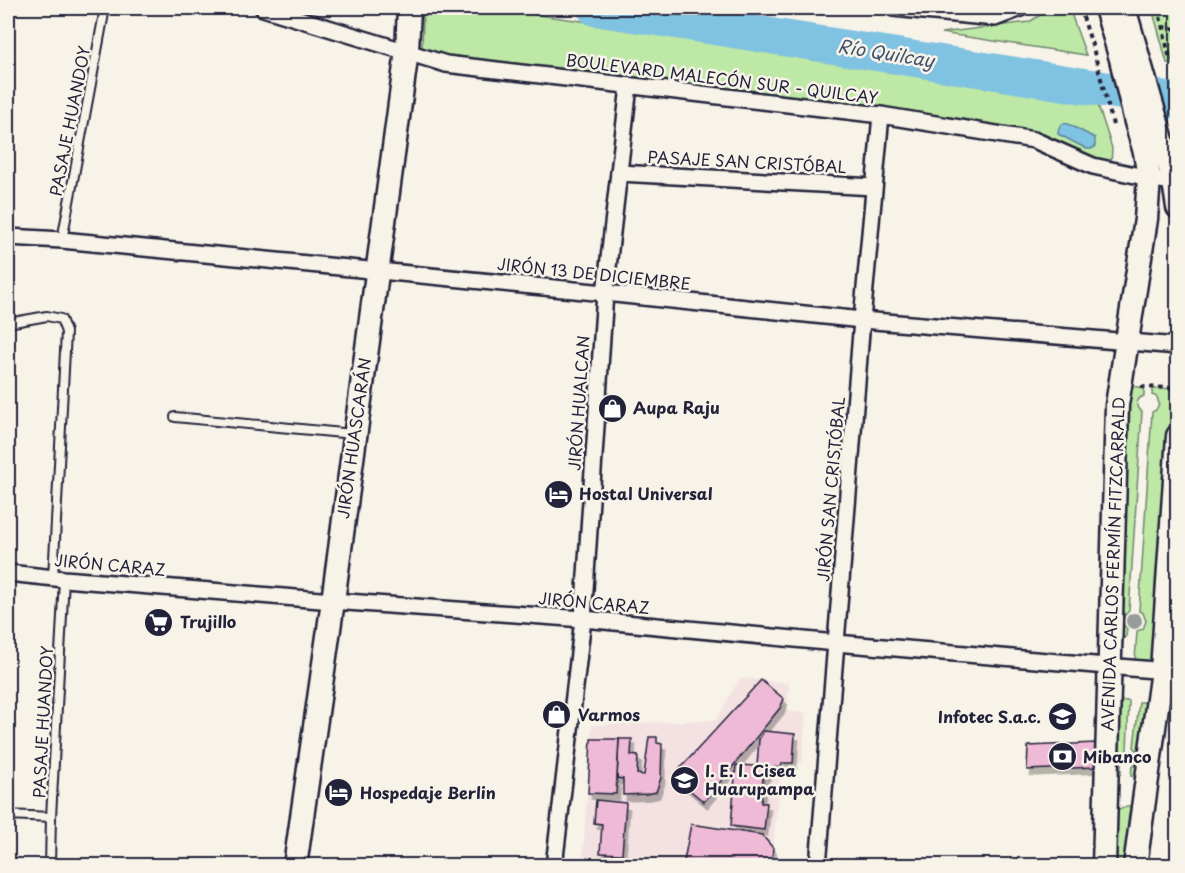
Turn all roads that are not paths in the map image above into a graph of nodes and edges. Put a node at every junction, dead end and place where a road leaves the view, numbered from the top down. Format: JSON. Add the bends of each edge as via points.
{"nodes":[{"id":1,"x":105,"y":8,"type":"edge"},
{"id":2,"x":263,"y":8,"type":"edge"},
{"id":3,"x":409,"y":8,"type":"edge"},
{"id":4,"x":893,"y":8,"type":"edge"},
{"id":5,"x":1021,"y":8,"type":"edge"},
{"id":6,"x":1106,"y":8,"type":"edge"},
{"id":7,"x":1124,"y":8,"type":"edge"},
{"id":8,"x":407,"y":51,"type":"junction"},
{"id":9,"x":1130,"y":59,"type":"junction"},
{"id":10,"x":629,"y":86,"type":"junction"},
{"id":11,"x":881,"y":115,"type":"junction"},
{"id":12,"x":1146,"y":122,"type":"junction"},
{"id":13,"x":619,"y":173,"type":"junction"},
{"id":14,"x":1149,"y":178,"type":"junction"},
{"id":15,"x":1176,"y":183,"type":"edge"},
{"id":16,"x":874,"y":187,"type":"junction"},
{"id":17,"x":1178,"y":207,"type":"edge"},
{"id":18,"x":8,"y":237,"type":"edge"},
{"id":19,"x":62,"y":240,"type":"junction"},
{"id":20,"x":377,"y":271,"type":"junction"},
{"id":21,"x":605,"y":293,"type":"junction"},
{"id":22,"x":862,"y":320,"type":"junction"},
{"id":23,"x":8,"y":323,"type":"edge"},
{"id":24,"x":1127,"y":343,"type":"junction"},
{"id":25,"x":1178,"y":346,"type":"edge"},
{"id":26,"x":175,"y":417,"type":"dead end"},
{"id":27,"x":1175,"y":430,"type":"edge"},
{"id":28,"x":355,"y":434,"type":"junction"},
{"id":29,"x":8,"y":573,"type":"edge"},
{"id":30,"x":58,"y":579,"type":"junction"},
{"id":31,"x":333,"y":601,"type":"junction"},
{"id":32,"x":583,"y":619,"type":"junction"},
{"id":33,"x":836,"y":643,"type":"junction"},
{"id":34,"x":1109,"y":666,"type":"junction"},
{"id":35,"x":1170,"y":671,"type":"edge"},
{"id":36,"x":8,"y":816,"type":"edge"},
{"id":37,"x":51,"y":817,"type":"junction"},
{"id":38,"x":50,"y":866,"type":"edge"},
{"id":39,"x":295,"y":866,"type":"edge"},
{"id":40,"x":554,"y":866,"type":"edge"},
{"id":41,"x":818,"y":866,"type":"edge"},
{"id":42,"x":1104,"y":866,"type":"edge"},
{"id":43,"x":1135,"y":866,"type":"edge"}],
"edges":[{"from":1,"to":19,"type":"lane","name":"PASAJE HUANDOY"},
{"from":2,"to":8,"type":"street","name":"BOULEVARD MALECÓN SUR - QUILCAY"},
{"from":3,"to":8,"type":"main road","name":"JIRÓN HUASCARÁN"},
{"from":4,"to":5,"type":"street","via":[[995,18]]},
{"from":6,"to":9,"type":"main road"},
{"from":7,"to":9,"type":"main road"},
{"from":8,"to":10,"type":"street","name":"BOULEVARD MALECÓN SUR - QUILCAY","via":[[446,64]]},
{"from":8,"to":20,"type":"main road","name":"JIRÓN HUASCARÁN"},
{"from":9,"to":12,"type":"main road"},
{"from":10,"to":11,"type":"street","name":"BOULEVARD MALECÓN SUR - QUILCAY"},
{"from":10,"to":13,"type":"street","name":"JIRÓN HUALCAN"},
{"from":11,"to":14,"type":"street","name":"BOULEVARD MALECÓN SUR - QUILCAY","via":[[1034,140],[1093,166]]},
{"from":11,"to":16,"type":"street","name":"JIRÓN SAN CRISTÓBAL"},
{"from":12,"to":14,"type":"main road","name":"AVENIDA CARLOS FERMÍN FITZCARRALD","via":[[1144,152]]},
{"from":12,"to":15,"type":"main road"},
{"from":13,"to":16,"type":"street","name":"PASAJE SAN CRISTÓBAL"},
{"from":13,"to":21,"type":"street","name":"JIRÓN HUALCAN"},
{"from":14,"to":15,"type":"street","name":"BOULEVARD MALECÓN SUR - QUILCAY"},
{"from":14,"to":24,"type":"main road","name":"AVENIDA CARLOS FERMÍN FITZCARRALD"},
{"from":15,"to":17,"type":"main road"},
{"from":16,"to":22,"type":"street","name":"JIRÓN SAN CRISTÓBAL"},
{"from":18,"to":19,"type":"street","name":"JIRÓN 13 DE DICIEMBRE"},
{"from":19,"to":20,"type":"street","name":"JIRÓN 13 DE DICIEMBRE"},
{"from":20,"to":21,"type":"street","name":"JIRÓN 13 DE DICIEMBRE"},
{"from":20,"to":28,"type":"main road","name":"JIRÓN HUASCARÁN"},
{"from":21,"to":22,"type":"street","name":"JIRÓN 13 DE DICIEMBRE"},
{"from":21,"to":32,"type":"street","name":"JIRÓN HUALCAN"},
{"from":22,"to":24,"type":"street","name":"JIRÓN 13 DE DICIEMBRE"},
{"from":22,"to":33,"type":"street","name":"JIRÓN SAN CRISTÓBAL"},
{"from":23,"to":30,"type":"lane","name":"PASAJE HUANDOY","via":[[47,316],[62,320],[66,332]]},
{"from":24,"to":25,"type":"street","name":"JIRÓN 13 DE DICIEMBRE"},
{"from":24,"to":34,"type":"main road","name":"AVENIDA CARLOS FERMÍN FITZCARRALD","via":[[1116,405]]},
{"from":26,"to":28,"type":"lane"},
{"from":27,"to":35,"type":"main road"},
{"from":28,"to":31,"type":"main road","name":"JIRÓN HUASCARÁN"},
{"from":29,"to":30,"type":"street","name":"JIRÓN CARAZ"},
{"from":30,"to":31,"type":"street","name":"JIRÓN CARAZ"},
{"from":30,"to":37,"type":"lane","name":"PASAJE HUANDOY"},
{"from":31,"to":32,"type":"street","name":"JIRÓN CARAZ"},
{"from":31,"to":39,"type":"main road","name":"JIRÓN HUASCARÁN"},
{"from":32,"to":33,"type":"street","name":"JIRÓN CARAZ"},
{"from":32,"to":40,"type":"street","name":"JIRÓN HUALCAN"},
{"from":33,"to":34,"type":"street","name":"JIRÓN CARAZ"},
{"from":33,"to":41,"type":"street","name":"JIRÓN SAN CRISTÓBAL"},
{"from":34,"to":35,"type":"street","name":"JIRÓN CARAZ"},
{"from":34,"to":42,"type":"main road","name":"AVENIDA CARLOS FERMÍN FITZCARRALD"},
{"from":35,"to":43,"type":"main road"},
{"from":36,"to":37,"type":"lane"},
{"from":37,"to":38,"type":"lane","name":"PASAJE HUANDOY"}]}
